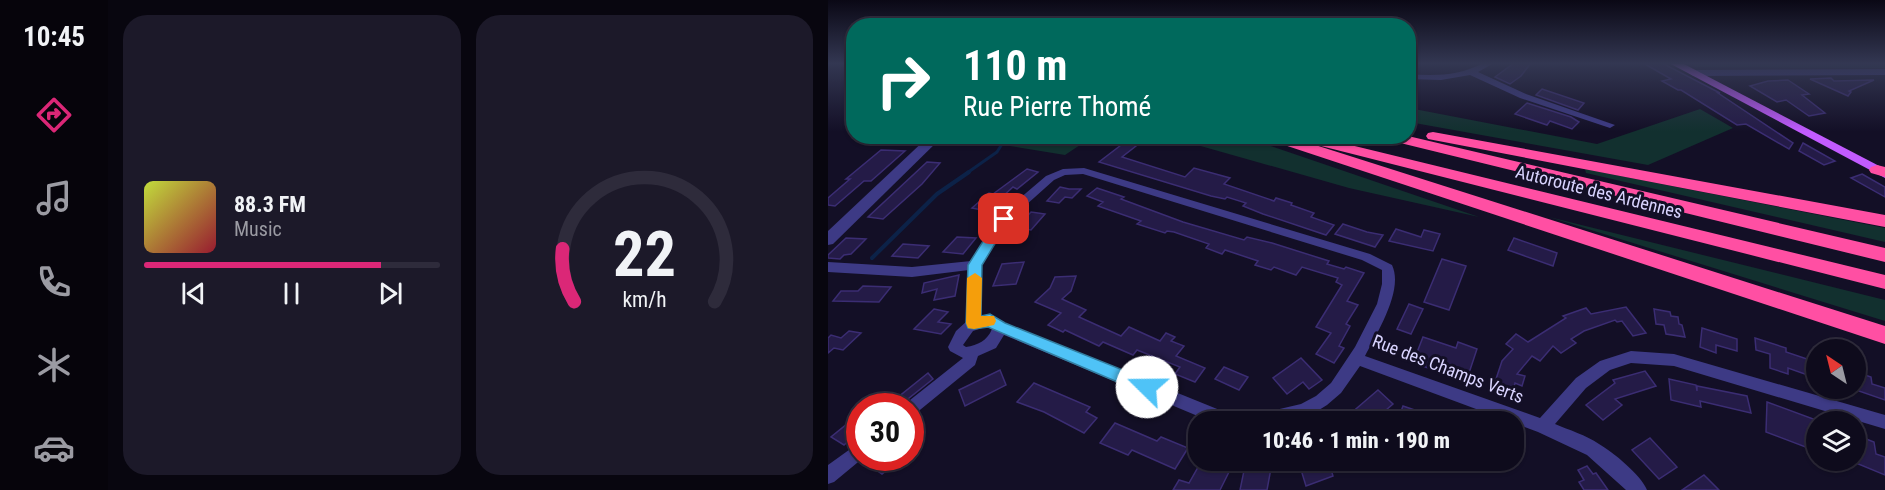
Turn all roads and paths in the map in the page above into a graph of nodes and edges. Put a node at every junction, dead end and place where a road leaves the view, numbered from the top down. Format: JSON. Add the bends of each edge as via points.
{"nodes":[{"id":1,"x":1501,"y":86,"type":"edge"},
{"id":2,"x":1718,"y":86,"type":"edge"},
{"id":3,"x":1610,"y":125,"type":"dead end"},
{"id":4,"x":1416,"y":133,"type":"edge"},
{"id":5,"x":1416,"y":142,"type":"edge"},
{"id":6,"x":929,"y":144,"type":"edge"},
{"id":7,"x":1296,"y":144,"type":"edge"},
{"id":8,"x":1336,"y":144,"type":"edge"},
{"id":9,"x":1882,"y":172,"type":"edge"},
{"id":10,"x":1885,"y":221,"type":"edge"},
{"id":11,"x":828,"y":240,"type":"edge"},
{"id":12,"x":1885,"y":255,"type":"edge"},
{"id":13,"x":975,"y":265,"type":"junction"},
{"id":14,"x":828,"y":267,"type":"edge"},
{"id":15,"x":1885,"y":282,"type":"edge"},
{"id":16,"x":974,"y":323,"type":"junction"},
{"id":17,"x":1000,"y":327,"type":"junction"},
{"id":18,"x":1885,"y":335,"type":"edge"},
{"id":19,"x":972,"y":352,"type":"junction"},
{"id":20,"x":1358,"y":358,"type":"junction"},
{"id":21,"x":924,"y":398,"type":"edge"},
{"id":22,"x":1205,"y":411,"type":"edge"},
{"id":23,"x":1304,"y":411,"type":"edge"},
{"id":24,"x":1885,"y":422,"type":"edge"},
{"id":25,"x":1543,"y":426,"type":"junction"},
{"id":26,"x":846,"y":461,"type":"edge"},
{"id":27,"x":828,"y":476,"type":"edge"},
{"id":28,"x":1638,"y":490,"type":"edge"}],
"edges":[{"from":1,"to":3,"type":"street"},
{"from":2,"to":9,"type":"main road"},
{"from":4,"to":10,"type":"highway"},
{"from":5,"to":12,"type":"highway","name":"Autoroute des Ardennes"},
{"from":6,"to":11,"type":"street"},
{"from":7,"to":18,"type":"highway"},
{"from":8,"to":15,"type":"highway","name":"Autoroute des Ardennes"},
{"from":13,"to":14,"type":"street","via":[[912,272]]},
{"from":13,"to":16,"type":"street"},
{"from":13,"to":20,"type":"street","name":"Rue des Champs Verts","via":[[1004,219],[1050,178],[1063,172],[1084,171],[1366,257],[1388,268],[1391,286]]},
{"from":16,"to":17,"type":"street","via":[[990,320]]},
{"from":16,"to":19,"type":"street","via":[[959,334],[955,347],[964,353]]},
{"from":17,"to":19,"type":"street","via":[[996,340],[981,351]]},
{"from":17,"to":22,"type":"street"},
{"from":19,"to":21,"type":"street","via":[[970,361]]},
{"from":20,"to":23,"type":"street","via":[[1335,392]]},
{"from":20,"to":25,"type":"street","name":"Rue des Champs Verts"},
{"from":24,"to":25,"type":"street","via":[[1674,360],[1631,357],[1605,365],[1581,382]]},
{"from":25,"to":28,"type":"street","name":"Rue des Champs Verts","via":[[1593,449]]},
{"from":26,"to":27,"type":"street"}]}
